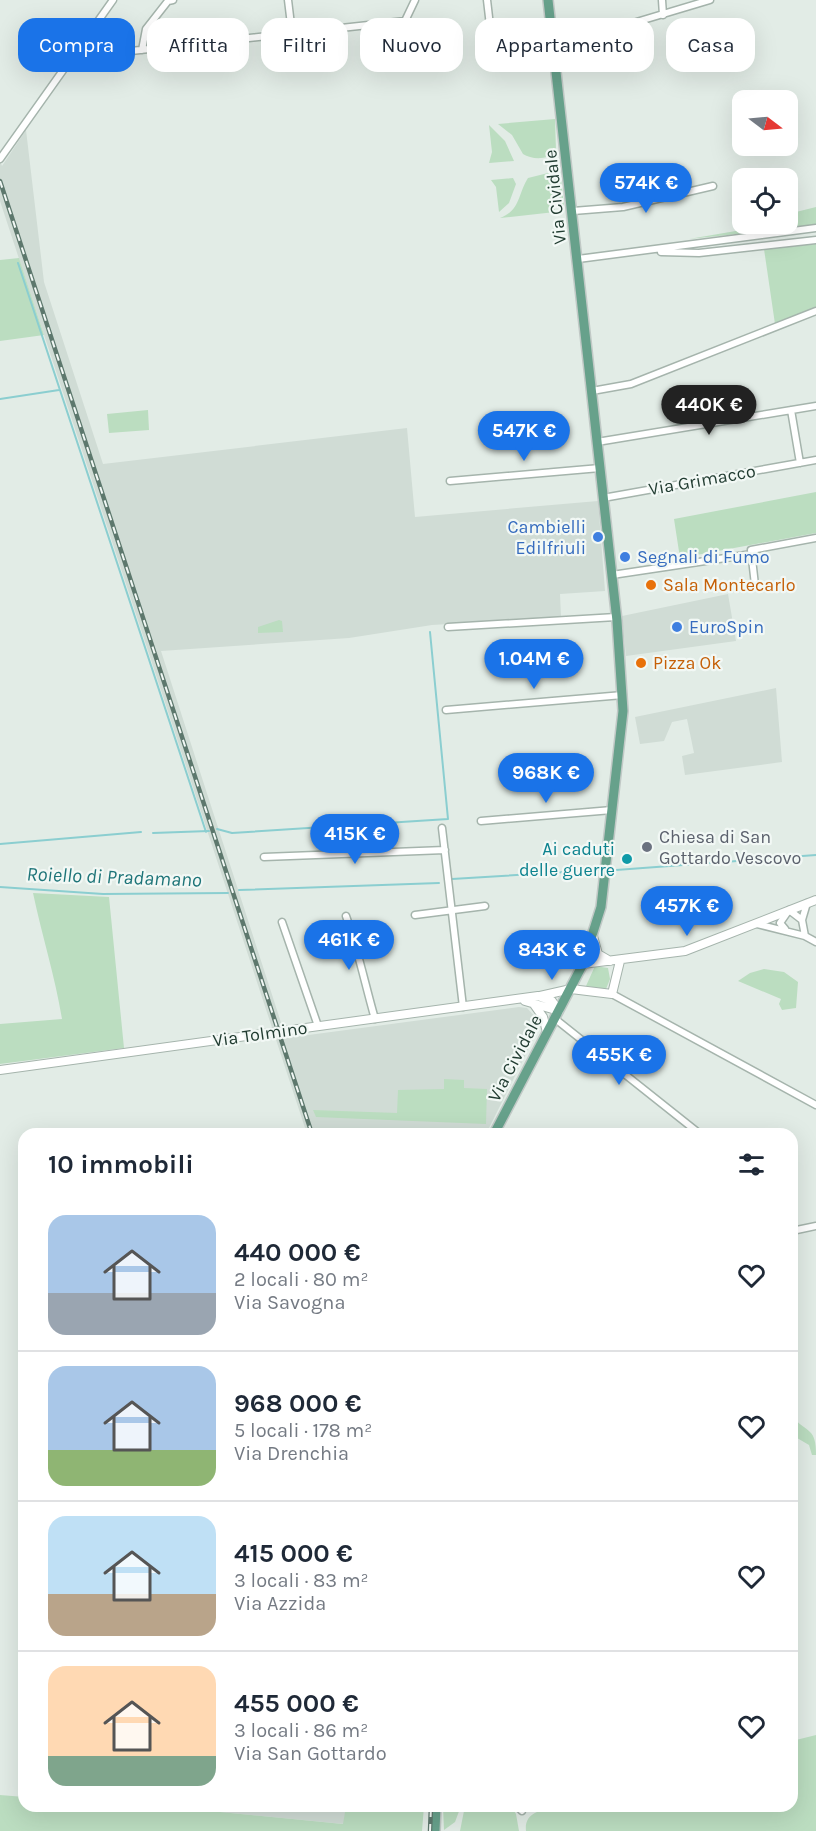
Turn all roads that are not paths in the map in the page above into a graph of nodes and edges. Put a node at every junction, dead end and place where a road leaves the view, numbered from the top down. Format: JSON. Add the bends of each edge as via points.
{"nodes":[{"id":1,"x":113,"y":0,"type":"edge"},
{"id":2,"x":173,"y":0,"type":"edge"},
{"id":3,"x":288,"y":0,"type":"edge"},
{"id":4,"x":415,"y":0,"type":"edge"},
{"id":5,"x":487,"y":0,"type":"edge"},
{"id":6,"x":548,"y":0,"type":"edge"},
{"id":7,"x":662,"y":0,"type":"edge"},
{"id":8,"x":710,"y":0,"type":"edge"},
{"id":9,"x":663,"y":15,"type":"junction"},
{"id":10,"x":100,"y":18,"type":"edge"},
{"id":11,"x":290,"y":18,"type":"edge"},
{"id":12,"x":489,"y":18,"type":"edge"},
{"id":13,"x":551,"y":18,"type":"edge"},
{"id":14,"x":652,"y":18,"type":"edge"},
{"id":15,"x":348,"y":27,"type":"edge"},
{"id":16,"x":261,"y":37,"type":"edge"},
{"id":17,"x":135,"y":50,"type":"edge"},
{"id":18,"x":142,"y":50,"type":"junction"},
{"id":19,"x":62,"y":72,"type":"edge"},
{"id":20,"x":557,"y":72,"type":"edge"},
{"id":21,"x":0,"y":159,"type":"edge"},
{"id":22,"x":714,"y":186,"type":"dead end"},
{"id":23,"x":573,"y":211,"type":"junction"},
{"id":24,"x":816,"y":228,"type":"edge"},
{"id":25,"x":816,"y":240,"type":"edge"},
{"id":26,"x":651,"y":252,"type":"junction"},
{"id":27,"x":578,"y":259,"type":"junction"},
{"id":28,"x":816,"y":311,"type":"edge"},
{"id":29,"x":592,"y":392,"type":"junction"},
{"id":30,"x":816,"y":405,"type":"edge"},
{"id":31,"x":791,"y":410,"type":"junction"},
{"id":32,"x":597,"y":442,"type":"junction"},
{"id":33,"x":816,"y":460,"type":"edge"},
{"id":34,"x":800,"y":463,"type":"junction"},
{"id":35,"x":600,"y":468,"type":"junction"},
{"id":36,"x":450,"y":481,"type":"dead end"},
{"id":37,"x":603,"y":498,"type":"junction"},
{"id":38,"x":816,"y":538,"type":"edge"},
{"id":39,"x":752,"y":554,"type":"junction"},
{"id":40,"x":612,"y":575,"type":"junction"},
{"id":41,"x":755,"y":585,"type":"dead end"},
{"id":42,"x":616,"y":617,"type":"junction"},
{"id":43,"x":448,"y":627,"type":"dead end"},
{"id":44,"x":624,"y":695,"type":"junction"},
{"id":45,"x":446,"y":710,"type":"dead end"},
{"id":46,"x":612,"y":810,"type":"junction"},
{"id":47,"x":481,"y":821,"type":"dead end"},
{"id":48,"x":442,"y":828,"type":"dead end"},
{"id":49,"x":445,"y":850,"type":"junction"},
{"id":50,"x":264,"y":857,"type":"dead end"},
{"id":51,"x":816,"y":900,"type":"edge"},
{"id":52,"x":807,"y":903,"type":"junction"},
{"id":53,"x":486,"y":906,"type":"dead end"},
{"id":54,"x":452,"y":910,"type":"junction"},
{"id":55,"x":789,"y":910,"type":"junction"},
{"id":56,"x":415,"y":915,"type":"dead end"},
{"id":57,"x":346,"y":916,"type":"dead end"},
{"id":58,"x":802,"y":920,"type":"junction"},
{"id":59,"x":282,"y":922,"type":"dead end"},
{"id":60,"x":757,"y":924,"type":"junction"},
{"id":61,"x":787,"y":930,"type":"junction"},
{"id":62,"x":593,"y":935,"type":"junction"},
{"id":63,"x":806,"y":936,"type":"junction"},
{"id":64,"x":816,"y":942,"type":"edge"},
{"id":65,"x":615,"y":961,"type":"junction"},
{"id":66,"x":583,"y":964,"type":"junction"},
{"id":67,"x":571,"y":989,"type":"junction"},
{"id":68,"x":612,"y":994,"type":"junction"},
{"id":69,"x":535,"y":999,"type":"junction"},
{"id":70,"x":463,"y":1007,"type":"junction"},
{"id":71,"x":556,"y":1015,"type":"junction"},
{"id":72,"x":375,"y":1019,"type":"junction"},
{"id":73,"x":318,"y":1026,"type":"junction"},
{"id":74,"x":547,"y":1032,"type":"junction"},
{"id":75,"x":0,"y":1070,"type":"edge"},
{"id":76,"x":816,"y":1105,"type":"edge"},
{"id":77,"x":497,"y":1128,"type":"edge"},
{"id":78,"x":692,"y":1128,"type":"edge"},
{"id":79,"x":816,"y":1226,"type":"edge"},
{"id":80,"x":798,"y":1230,"type":"edge"},
{"id":81,"x":436,"y":1812,"type":"edge"},
{"id":82,"x":435,"y":1831,"type":"edge"}],
"edges":[{"from":1,"to":10,"type":"street"},
{"from":2,"to":18,"type":"street","via":[[168,1],[146,30]]},
{"from":3,"to":11,"type":"street"},
{"from":4,"to":15,"type":"street","via":[[405,21]]},
{"from":5,"to":12,"type":"street"},
{"from":6,"to":13,"type":"main road","name":"Via Cividale"},
{"from":7,"to":9,"type":"street"},
{"from":8,"to":9,"type":"street"},
{"from":9,"to":14,"type":"street"},
{"from":16,"to":18,"type":"street"},
{"from":17,"to":18,"type":"street"},
{"from":19,"to":21,"type":"street"},
{"from":20,"to":23,"type":"main road","name":"Via Cividale"},
{"from":22,"to":23,"type":"street","via":[[623,207]]},
{"from":23,"to":27,"type":"main road","name":"Via Cividale"},
{"from":24,"to":26,"type":"street"},
{"from":25,"to":26,"type":"street","via":[[699,253]]},
{"from":26,"to":27,"type":"street"},
{"from":27,"to":29,"type":"main road","name":"Via Cividale"},
{"from":28,"to":29,"type":"street","via":[[631,384]]},
{"from":29,"to":32,"type":"main road","name":"Via Cividale"},
{"from":30,"to":31,"type":"street"},
{"from":31,"to":32,"type":"street"},
{"from":31,"to":34,"type":"street"},
{"from":32,"to":35,"type":"main road","name":"Via Cividale"},
{"from":33,"to":34,"type":"street","name":"Via Grimacco"},
{"from":34,"to":37,"type":"street","name":"Via Grimacco"},
{"from":35,"to":36,"type":"street"},
{"from":35,"to":37,"type":"main road","name":"Via Cividale"},
{"from":37,"to":40,"type":"main road","name":"Via Cividale"},
{"from":38,"to":39,"type":"street","via":[[751,550]]},
{"from":39,"to":40,"type":"street"},
{"from":39,"to":41,"type":"street"},
{"from":40,"to":42,"type":"main road","name":"Via Cividale"},
{"from":42,"to":43,"type":"street"},
{"from":42,"to":44,"type":"main road","name":"Via Cividale"},
{"from":44,"to":45,"type":"street"},
{"from":44,"to":46,"type":"main road","name":"Via Cividale"},
{"from":46,"to":47,"type":"street"},
{"from":46,"to":62,"type":"main road","name":"Via Cividale","via":[[604,894]]},
{"from":48,"to":49,"type":"street"},
{"from":49,"to":50,"type":"street"},
{"from":49,"to":54,"type":"street"},
{"from":51,"to":52,"type":"street"},
{"from":52,"to":55,"type":"street"},
{"from":52,"to":58,"type":"street"},
{"from":53,"to":54,"type":"street"},
{"from":54,"to":56,"type":"street"},
{"from":54,"to":70,"type":"street"},
{"from":55,"to":58,"type":"street"},
{"from":55,"to":60,"type":"street"},
{"from":55,"to":61,"type":"street","via":[[780,923]]},
{"from":57,"to":72,"type":"street"},
{"from":58,"to":63,"type":"street"},
{"from":59,"to":73,"type":"street"},
{"from":60,"to":61,"type":"street"},
{"from":60,"to":65,"type":"street","via":[[685,951]]},
{"from":61,"to":63,"type":"street"},
{"from":62,"to":65,"type":"street","via":[[598,954]]},
{"from":62,"to":66,"type":"main road","name":"Via Cividale"},
{"from":63,"to":64,"type":"street"},
{"from":65,"to":66,"type":"street"},
{"from":65,"to":68,"type":"street"},
{"from":66,"to":67,"type":"main road","name":"Via Cividale"},
{"from":67,"to":68,"type":"street","name":"Via Tolmino"},
{"from":67,"to":69,"type":"street","name":"Via Tolmino"},
{"from":67,"to":71,"type":"main road","name":"Via Cividale"},
{"from":68,"to":76,"type":"street"},
{"from":69,"to":70,"type":"street","name":"Via Tolmino"},
{"from":69,"to":71,"type":"street","name":"Via Tolmino"},
{"from":69,"to":74,"type":"street"},
{"from":70,"to":72,"type":"street","name":"Via Tolmino"},
{"from":71,"to":74,"type":"main road","name":"Via Cividale"},
{"from":71,"to":78,"type":"street"},
{"from":72,"to":73,"type":"street","name":"Via Tolmino"},
{"from":73,"to":75,"type":"street","name":"Via Tolmino"},
{"from":74,"to":77,"type":"main road","name":"Via Cividale"},
{"from":79,"to":80,"type":"street"},
{"from":81,"to":82,"type":"main road"}]}
